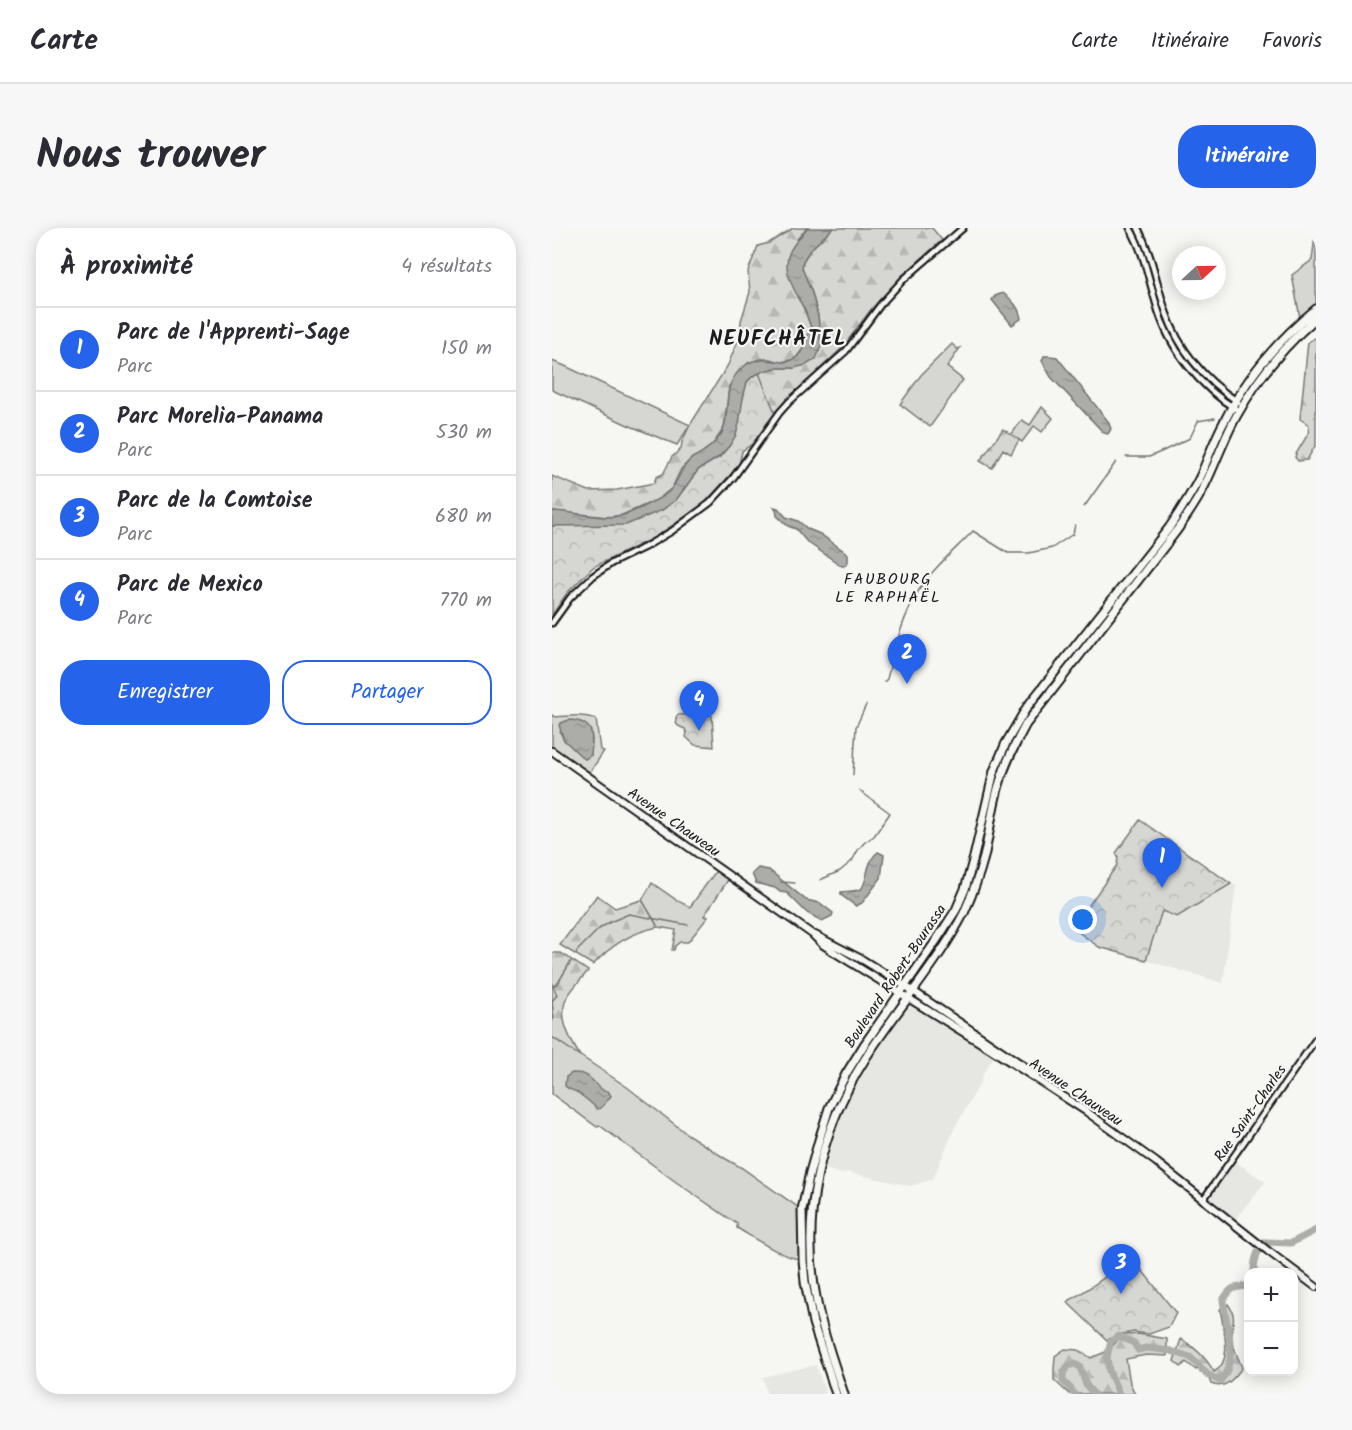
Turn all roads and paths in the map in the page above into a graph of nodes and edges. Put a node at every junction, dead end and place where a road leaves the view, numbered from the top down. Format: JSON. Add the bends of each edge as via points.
{"nodes":[{"id":1,"x":963,"y":228,"type":"edge"},
{"id":2,"x":1130,"y":228,"type":"edge"},
{"id":3,"x":1138,"y":228,"type":"edge"},
{"id":4,"x":1316,"y":309,"type":"edge"},
{"id":5,"x":1316,"y":318,"type":"edge"},
{"id":6,"x":1238,"y":406,"type":"junction"},
{"id":7,"x":552,"y":623,"type":"edge"},
{"id":8,"x":552,"y":751,"type":"edge"},
{"id":9,"x":903,"y":990,"type":"junction"},
{"id":10,"x":910,"y":994,"type":"junction"},
{"id":11,"x":1316,"y":1039,"type":"edge"},
{"id":12,"x":1203,"y":1200,"type":"junction"},
{"id":13,"x":1316,"y":1287,"type":"edge"},
{"id":14,"x":836,"y":1394,"type":"edge"},
{"id":15,"x":844,"y":1394,"type":"edge"}],
"edges":[{"from":1,"to":7,"type":"street","via":[[903,280],[846,351],[789,402],[710,503],[672,531],[602,569],[570,598]]},
{"from":2,"to":6,"type":"street","via":[[1172,343],[1197,377],[1215,394]]},
{"from":3,"to":6,"type":"street","via":[[1178,340],[1205,375]]},
{"from":4,"to":6,"type":"highway","name":"Boulevard Robert-Bourassa","via":[[1250,378]]},
{"from":5,"to":6,"type":"highway","name":"Boulevard Robert-Bourassa","via":[[1279,355]]},
{"from":6,"to":9,"type":"highway","name":"Boulevard Robert-Bourassa","via":[[1220,430],[1200,477],[1169,528],[1027,707],[1012,732],[991,783],[965,889],[945,928]]},
{"from":6,"to":10,"type":"highway","name":"Boulevard Robert-Bourassa","via":[[1192,508],[1018,738],[1000,781],[974,890],[948,941]]},
{"from":8,"to":9,"type":"main road","name":"Avenue Chauveau","via":[[822,944]]},
{"from":9,"to":10,"type":"main road","name":"Avenue Chauveau"},
{"from":9,"to":14,"type":"highway","name":"Boulevard Robert-Bourassa","via":[[846,1074],[830,1108],[802,1210],[802,1260],[808,1302]]},
{"from":10,"to":12,"type":"main road","name":"Avenue Chauveau","via":[[1088,1112]]},
{"from":10,"to":15,"type":"highway","name":"Boulevard Robert-Bourassa","via":[[865,1058],[844,1096],[816,1178],[811,1225],[813,1280],[821,1321]]},
{"from":11,"to":12,"type":"street","name":"Rue Saint-Charles"},
{"from":12,"to":13,"type":"main road","name":"Avenue Chauveau"}]}
